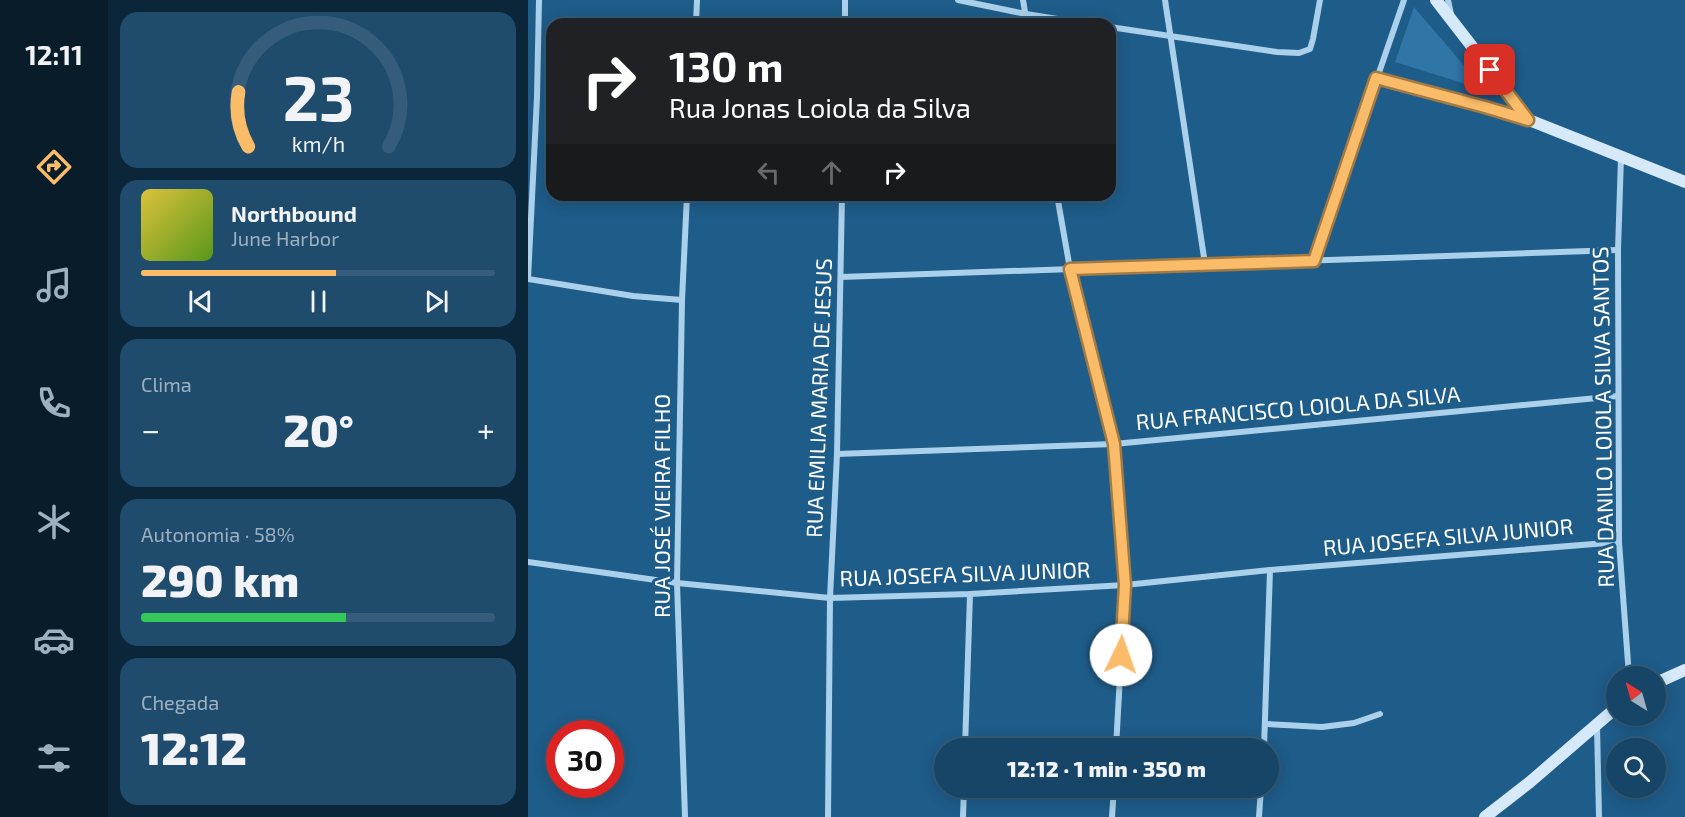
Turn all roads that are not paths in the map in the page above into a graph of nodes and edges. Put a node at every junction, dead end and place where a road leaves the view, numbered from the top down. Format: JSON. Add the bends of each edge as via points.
{"nodes":[{"id":1,"x":538,"y":0,"type":"edge"},
{"id":2,"x":698,"y":0,"type":"edge"},
{"id":3,"x":845,"y":0,"type":"edge"},
{"id":4,"x":958,"y":0,"type":"edge"},
{"id":5,"x":1023,"y":0,"type":"edge"},
{"id":6,"x":1165,"y":0,"type":"edge"},
{"id":7,"x":1320,"y":0,"type":"edge"},
{"id":8,"x":1404,"y":0,"type":"edge"},
{"id":9,"x":1436,"y":0,"type":"edge"},
{"id":10,"x":1448,"y":0,"type":"edge"},
{"id":11,"x":1026,"y":14,"type":"junction"},
{"id":12,"x":696,"y":18,"type":"edge"},
{"id":13,"x":845,"y":18,"type":"edge"},
{"id":14,"x":1026,"y":18,"type":"edge"},
{"id":15,"x":1051,"y":18,"type":"edge"},
{"id":16,"x":1452,"y":20,"type":"junction"},
{"id":17,"x":1116,"y":28,"type":"edge"},
{"id":18,"x":1172,"y":37,"type":"junction"},
{"id":19,"x":1376,"y":78,"type":"junction"},
{"id":20,"x":528,"y":95,"type":"edge"},
{"id":21,"x":537,"y":97,"type":"junction"},
{"id":22,"x":1528,"y":120,"type":"junction"},
{"id":23,"x":1621,"y":157,"type":"junction"},
{"id":24,"x":1685,"y":182,"type":"edge"},
{"id":25,"x":687,"y":201,"type":"edge"},
{"id":26,"x":842,"y":201,"type":"edge"},
{"id":27,"x":1058,"y":201,"type":"edge"},
{"id":28,"x":1618,"y":250,"type":"junction"},
{"id":29,"x":1314,"y":261,"type":"junction"},
{"id":30,"x":1205,"y":264,"type":"junction"},
{"id":31,"x":1070,"y":269,"type":"junction"},
{"id":32,"x":841,"y":277,"type":"junction"},
{"id":33,"x":528,"y":279,"type":"edge"},
{"id":34,"x":682,"y":300,"type":"junction"},
{"id":35,"x":1618,"y":396,"type":"junction"},
{"id":36,"x":1114,"y":444,"type":"junction"},
{"id":37,"x":837,"y":454,"type":"junction"},
{"id":38,"x":1619,"y":542,"type":"junction"},
{"id":39,"x":528,"y":562,"type":"edge"},
{"id":40,"x":1270,"y":570,"type":"junction"},
{"id":41,"x":678,"y":583,"type":"junction"},
{"id":42,"x":1125,"y":585,"type":"junction"},
{"id":43,"x":970,"y":594,"type":"junction"},
{"id":44,"x":831,"y":598,"type":"junction"},
{"id":45,"x":1628,"y":666,"type":"edge"},
{"id":46,"x":1685,"y":670,"type":"edge"},
{"id":47,"x":1666,"y":679,"type":"edge"},
{"id":48,"x":1380,"y":714,"type":"dead end"},
{"id":49,"x":1606,"y":717,"type":"edge"},
{"id":50,"x":1266,"y":724,"type":"junction"},
{"id":51,"x":1597,"y":726,"type":"junction"},
{"id":52,"x":965,"y":738,"type":"edge"},
{"id":53,"x":1117,"y":738,"type":"edge"},
{"id":54,"x":1265,"y":738,"type":"edge"},
{"id":55,"x":964,"y":798,"type":"edge"},
{"id":56,"x":1113,"y":798,"type":"edge"},
{"id":57,"x":1260,"y":798,"type":"edge"},
{"id":58,"x":685,"y":817,"type":"edge"},
{"id":59,"x":828,"y":817,"type":"edge"},
{"id":60,"x":963,"y":817,"type":"edge"},
{"id":61,"x":1112,"y":817,"type":"edge"},
{"id":62,"x":1259,"y":817,"type":"edge"},
{"id":63,"x":1485,"y":817,"type":"edge"},
{"id":64,"x":1599,"y":817,"type":"edge"}],
"edges":[{"from":1,"to":21,"type":"street"},
{"from":2,"to":12,"type":"street"},
{"from":3,"to":13,"type":"street"},
{"from":4,"to":11,"type":"street"},
{"from":5,"to":11,"type":"street"},
{"from":6,"to":18,"type":"street"},
{"from":7,"to":18,"type":"street","via":[[1314,39],[1305,52]]},
{"from":8,"to":19,"type":"street"},
{"from":9,"to":16,"type":"street"},
{"from":10,"to":16,"type":"street"},
{"from":11,"to":14,"type":"street"},
{"from":11,"to":15,"type":"street"},
{"from":16,"to":22,"type":"street"},
{"from":17,"to":18,"type":"street"},
{"from":18,"to":30,"type":"street"},
{"from":19,"to":22,"type":"street"},
{"from":19,"to":29,"type":"street"},
{"from":20,"to":21,"type":"street"},
{"from":21,"to":33,"type":"street"},
{"from":22,"to":23,"type":"street"},
{"from":23,"to":24,"type":"street"},
{"from":23,"to":28,"type":"street","name":"RUA DANILO LOIOLA SILVA SANTOS"},
{"from":25,"to":34,"type":"street","name":"RUA JOSÉ VIEIRA FILHO"},
{"from":26,"to":32,"type":"street","name":"RUA EMILIA MARIA DE JESUS"},
{"from":27,"to":31,"type":"street"},
{"from":28,"to":29,"type":"street"},
{"from":28,"to":35,"type":"street","name":"RUA DANILO LOIOLA SILVA SANTOS"},
{"from":29,"to":30,"type":"street"},
{"from":30,"to":31,"type":"street"},
{"from":31,"to":32,"type":"street"},
{"from":31,"to":36,"type":"street"},
{"from":32,"to":37,"type":"street","name":"RUA EMILIA MARIA DE JESUS"},
{"from":33,"to":34,"type":"street"},
{"from":34,"to":41,"type":"street","name":"RUA JOSÉ VIEIRA FILHO"},
{"from":35,"to":36,"type":"street","name":"RUA FRANCISCO LOIOLA DA SILVA"},
{"from":35,"to":38,"type":"street","name":"RUA DANILO LOIOLA SILVA SANTOS"},
{"from":36,"to":37,"type":"street","name":"RUA FRANCISCO LOIOLA DA SILVA"},
{"from":36,"to":42,"type":"street"},
{"from":37,"to":44,"type":"street","name":"RUA EMILIA MARIA DE JESUS"},
{"from":38,"to":40,"type":"street","name":"RUA JOSEFA SILVA JUNIOR"},
{"from":38,"to":45,"type":"street","name":"RUA DANILO LOIOLA SILVA SANTOS"},
{"from":39,"to":41,"type":"street","name":"RUA JOSEFA SILVA JUNIOR"},
{"from":40,"to":42,"type":"street","name":"RUA JOSEFA SILVA JUNIOR"},
{"from":40,"to":50,"type":"street"},
{"from":41,"to":44,"type":"street","name":"RUA JOSEFA SILVA JUNIOR"},
{"from":41,"to":58,"type":"street","name":"RUA JOSÉ VIEIRA FILHO"},
{"from":42,"to":43,"type":"street","name":"RUA JOSEFA SILVA JUNIOR"},
{"from":42,"to":53,"type":"street"},
{"from":43,"to":44,"type":"street","name":"RUA JOSEFA SILVA JUNIOR"},
{"from":43,"to":52,"type":"street"},
{"from":44,"to":59,"type":"street","name":"RUA EMILIA MARIA DE JESUS"},
{"from":46,"to":47,"type":"street"},
{"from":48,"to":50,"type":"street","via":[[1354,723],[1322,727]]},
{"from":49,"to":51,"type":"street"},
{"from":50,"to":54,"type":"street"},
{"from":51,"to":63,"type":"street"},
{"from":51,"to":64,"type":"street"},
{"from":55,"to":60,"type":"street"},
{"from":56,"to":61,"type":"street"},
{"from":57,"to":62,"type":"street"}]}
